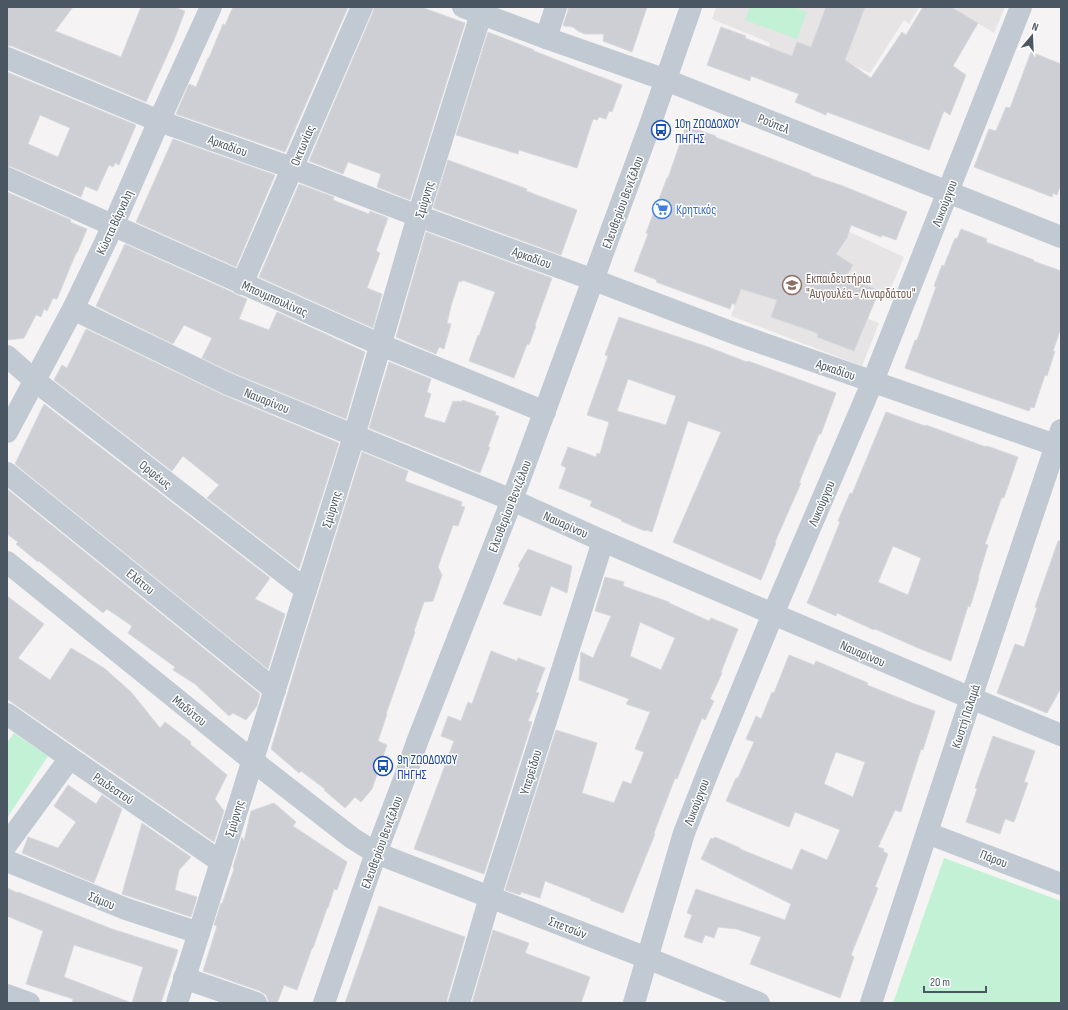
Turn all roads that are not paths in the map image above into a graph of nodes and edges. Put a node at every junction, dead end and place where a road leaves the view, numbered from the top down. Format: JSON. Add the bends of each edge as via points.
{"nodes":[{"id":1,"x":211,"y":7,"type":"edge"},
{"id":2,"x":362,"y":7,"type":"edge"},
{"id":3,"x":556,"y":7,"type":"edge"},
{"id":4,"x":691,"y":7,"type":"edge"},
{"id":5,"x":1021,"y":7,"type":"edge"},
{"id":6,"x":472,"y":10,"type":"edge"},
{"id":7,"x":546,"y":38,"type":"junction"},
{"id":8,"x":7,"y":58,"type":"edge"},
{"id":9,"x":666,"y":80,"type":"junction"},
{"id":10,"x":159,"y":121,"type":"junction"},
{"id":11,"x":292,"y":168,"type":"junction"},
{"id":12,"x":7,"y":178,"type":"edge"},
{"id":13,"x":948,"y":192,"type":"junction"},
{"id":14,"x":418,"y":216,"type":"junction"},
{"id":15,"x":113,"y":226,"type":"junction"},
{"id":16,"x":1061,"y":237,"type":"edge"},
{"id":17,"x":594,"y":280,"type":"junction"},
{"id":18,"x":242,"y":284,"type":"junction"},
{"id":19,"x":73,"y":309,"type":"junction"},
{"id":20,"x":381,"y":345,"type":"junction"},
{"id":21,"x":7,"y":356,"type":"edge"},
{"id":22,"x":34,"y":380,"type":"junction"},
{"id":23,"x":873,"y":381,"type":"junction"},
{"id":24,"x":545,"y":412,"type":"junction"},
{"id":25,"x":7,"y":432,"type":"edge"},
{"id":26,"x":354,"y":436,"type":"junction"},
{"id":27,"x":1059,"y":441,"type":"edge"},
{"id":28,"x":7,"y":473,"type":"edge"},
{"id":29,"x":512,"y":500,"type":"junction"},
{"id":30,"x":602,"y":541,"type":"junction"},
{"id":31,"x":7,"y":562,"type":"edge"},
{"id":32,"x":306,"y":590,"type":"junction"},
{"id":33,"x":773,"y":614,"type":"junction"},
{"id":34,"x":275,"y":690,"type":"junction"},
{"id":35,"x":971,"y":698,"type":"junction"},
{"id":36,"x":7,"y":714,"type":"edge"},
{"id":37,"x":1061,"y":735,"type":"edge"},
{"id":38,"x":70,"y":758,"type":"junction"},
{"id":39,"x":252,"y":761,"type":"junction"},
{"id":40,"x":927,"y":833,"type":"junction"},
{"id":41,"x":7,"y":844,"type":"edge"},
{"id":42,"x":376,"y":853,"type":"junction"},
{"id":43,"x":7,"y":861,"type":"edge"},
{"id":44,"x":221,"y":862,"type":"junction"},
{"id":45,"x":1061,"y":884,"type":"edge"},
{"id":46,"x":490,"y":897,"type":"junction"},
{"id":47,"x":198,"y":933,"type":"junction"},
{"id":48,"x":646,"y":958,"type":"junction"},
{"id":49,"x":184,"y":978,"type":"junction"},
{"id":50,"x":7,"y":995,"type":"edge"},
{"id":51,"x":721,"y":996,"type":"edge"},
{"id":52,"x":29,"y":1003,"type":"edge"},
{"id":53,"x":177,"y":1003,"type":"edge"},
{"id":54,"x":256,"y":1003,"type":"edge"},
{"id":55,"x":324,"y":1003,"type":"edge"},
{"id":56,"x":459,"y":1003,"type":"edge"},
{"id":57,"x":634,"y":1003,"type":"edge"},
{"id":58,"x":759,"y":1003,"type":"edge"},
{"id":59,"x":871,"y":1003,"type":"edge"}],
"edges":[{"from":1,"to":10,"type":"street","name":"Κώστα Βάρναλη"},
{"from":2,"to":11,"type":"street","name":"Οκτωνίας"},
{"from":3,"to":7,"type":"street"},
{"from":4,"to":9,"type":"street","name":"Ελευθερίου Βενιζέλου"},
{"from":5,"to":13,"type":"street","name":"Λυκούργου"},
{"from":6,"to":7,"type":"street","name":"Ρούπελ"},
{"from":6,"to":14,"type":"street","name":"Σμύρνης"},
{"from":7,"to":9,"type":"street","name":"Ρούπελ"},
{"from":8,"to":10,"type":"street","name":"Αρκαδίου"},
{"from":9,"to":13,"type":"street","name":"Ρούπελ"},
{"from":9,"to":17,"type":"street","name":"Ελευθερίου Βενιζέλου"},
{"from":10,"to":11,"type":"street","name":"Αρκαδίου"},
{"from":10,"to":15,"type":"street","name":"Κώστα Βάρναλη"},
{"from":11,"to":14,"type":"street","name":"Αρκαδίου"},
{"from":11,"to":18,"type":"street","name":"Οκτωνίας"},
{"from":12,"to":15,"type":"street","name":"Μπουμπουλίνας"},
{"from":13,"to":16,"type":"street","name":"Ρούπελ"},
{"from":13,"to":23,"type":"street","name":"Λυκούργου"},
{"from":14,"to":17,"type":"street","name":"Αρκαδίου"},
{"from":14,"to":20,"type":"street","name":"Σμύρνης"},
{"from":15,"to":18,"type":"street","name":"Μπουμπουλίνας"},
{"from":15,"to":19,"type":"street","name":"Κώστα Βάρναλη"},
{"from":17,"to":23,"type":"street","name":"Αρκαδίου","via":[[736,334]]},
{"from":17,"to":24,"type":"street","name":"Ελευθερίου Βενιζέλου"},
{"from":18,"to":20,"type":"street","name":"Μπουμπουλίνας"},
{"from":19,"to":22,"type":"street","name":"Κώστα Βάρναλη"},
{"from":19,"to":26,"type":"street","name":"Ναυαρίνου","via":[[228,384]]},
{"from":20,"to":24,"type":"street","name":"Μπουμπουλίνας"},
{"from":20,"to":26,"type":"street","name":"Σμύρνης"},
{"from":21,"to":22,"type":"street","name":"Ορφέως"},
{"from":22,"to":25,"type":"street","name":"Κώστα Βάρναλη"},
{"from":22,"to":32,"type":"street","name":"Ορφέως"},
{"from":23,"to":27,"type":"street","name":"Αρκαδίου"},
{"from":23,"to":33,"type":"street","name":"Λυκούργου"},
{"from":24,"to":29,"type":"street","name":"Ελευθερίου Βενιζέλου"},
{"from":26,"to":29,"type":"street","name":"Ναυαρίνου"},
{"from":26,"to":32,"type":"street","name":"Σμύρνης"},
{"from":27,"to":35,"type":"street","name":"Κωστή Παλαμά"},
{"from":28,"to":34,"type":"street","name":"Ελάτου"},
{"from":29,"to":30,"type":"street","name":"Ναυαρίνου"},
{"from":29,"to":42,"type":"street","name":"Ελευθερίου Βενιζέλου"},
{"from":30,"to":33,"type":"street","name":"Ναυαρίνου"},
{"from":30,"to":46,"type":"street","name":"Υπερείδου"},
{"from":31,"to":39,"type":"street","name":"Μαδύτου"},
{"from":32,"to":34,"type":"street","name":"Σμύρνης"},
{"from":33,"to":35,"type":"street","name":"Ναυαρίνου"},
{"from":33,"to":48,"type":"street","name":"Λυκούργου","via":[[684,834]]},
{"from":34,"to":39,"type":"street","name":"Σμύρνης"},
{"from":35,"to":37,"type":"street","name":"Ναυαρίνου"},
{"from":35,"to":40,"type":"street","name":"Κωστή Παλαμά"},
{"from":36,"to":38,"type":"street","name":"Ραιδεστού"},
{"from":38,"to":41,"type":"street"},
{"from":38,"to":44,"type":"street","name":"Ραιδεστού"},
{"from":39,"to":42,"type":"street","name":"Μαδύτου","via":[[352,838]]},
{"from":39,"to":44,"type":"street","name":"Σμύρνης"},
{"from":40,"to":45,"type":"street","name":"Πάρου"},
{"from":40,"to":59,"type":"street","name":"Κωστή Παλαμά"},
{"from":42,"to":46,"type":"street","name":"Σπετσών"},
{"from":42,"to":55,"type":"street","name":"Ελευθερίου Βενιζέλου"},
{"from":43,"to":47,"type":"street","name":"Σάμου","via":[[126,909]]},
{"from":44,"to":47,"type":"street","name":"Σμύρνης"},
{"from":46,"to":48,"type":"street","name":"Σπετσών"},
{"from":46,"to":56,"type":"street","name":"Υπερείδου"},
{"from":47,"to":49,"type":"street","name":"Σμύρνης"},
{"from":48,"to":51,"type":"street","name":"Σπετσών"},
{"from":48,"to":57,"type":"street","name":"Λυκούργου"},
{"from":49,"to":53,"type":"street","name":"Σμύρνης"},
{"from":49,"to":54,"type":"street"},
{"from":50,"to":52,"type":"street"},
{"from":51,"to":58,"type":"street","name":"Σπετσών"}]}
